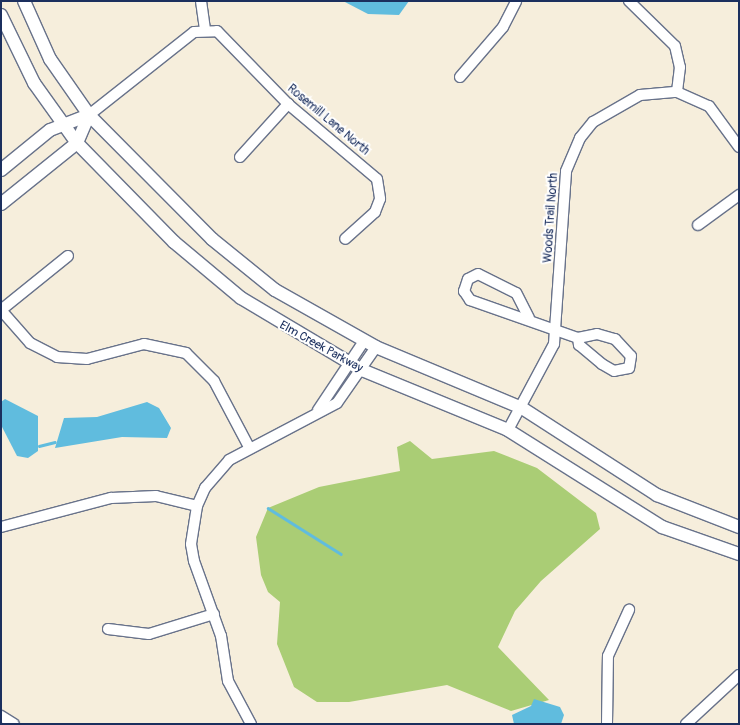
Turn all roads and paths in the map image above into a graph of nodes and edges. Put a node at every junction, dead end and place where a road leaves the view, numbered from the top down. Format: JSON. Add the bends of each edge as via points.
{"nodes":[{"id":1,"x":24,"y":1,"type":"edge"},
{"id":2,"x":201,"y":1,"type":"edge"},
{"id":3,"x":516,"y":1,"type":"edge"},
{"id":4,"x":629,"y":1,"type":"edge"},
{"id":5,"x":1,"y":15,"type":"edge"},
{"id":6,"x":205,"y":28,"type":"junction"},
{"id":7,"x":460,"y":77,"type":"dead end"},
{"id":8,"x":677,"y":92,"type":"junction"},
{"id":9,"x":288,"y":104,"type":"junction"},
{"id":10,"x":89,"y":115,"type":"junction"},
{"id":11,"x":61,"y":124,"type":"junction"},
{"id":12,"x":77,"y":143,"type":"junction"},
{"id":13,"x":739,"y":147,"type":"edge"},
{"id":14,"x":240,"y":157,"type":"dead end"},
{"id":15,"x":1,"y":170,"type":"edge"},
{"id":16,"x":739,"y":195,"type":"edge"},
{"id":17,"x":1,"y":204,"type":"edge"},
{"id":18,"x":698,"y":225,"type":"dead end"},
{"id":19,"x":345,"y":239,"type":"dead end"},
{"id":20,"x":68,"y":256,"type":"dead end"},
{"id":21,"x":1,"y":310,"type":"edge"},
{"id":22,"x":529,"y":318,"type":"junction"},
{"id":23,"x":557,"y":329,"type":"junction"},
{"id":24,"x":578,"y":338,"type":"junction"},
{"id":25,"x":364,"y":341,"type":"junction"},
{"id":26,"x":376,"y":347,"type":"junction"},
{"id":27,"x":356,"y":367,"type":"junction"},
{"id":28,"x":522,"y":408,"type":"junction"},
{"id":29,"x":508,"y":430,"type":"junction"},
{"id":30,"x":249,"y":447,"type":"junction"},
{"id":31,"x":197,"y":506,"type":"junction"},
{"id":32,"x":1,"y":526,"type":"edge"},
{"id":33,"x":739,"y":527,"type":"edge"},
{"id":34,"x":739,"y":554,"type":"edge"},
{"id":35,"x":630,"y":610,"type":"dead end"},
{"id":36,"x":214,"y":614,"type":"junction"},
{"id":37,"x":108,"y":629,"type":"dead end"},
{"id":38,"x":739,"y":675,"type":"edge"},
{"id":39,"x":1,"y":716,"type":"edge"},
{"id":40,"x":14,"y":724,"type":"edge"},
{"id":41,"x":250,"y":724,"type":"edge"},
{"id":42,"x":607,"y":724,"type":"edge"},
{"id":43,"x":686,"y":724,"type":"edge"}],
"edges":[{"from":1,"to":10,"type":"street","name":"Elm Creek Parkway","via":[[50,59]]},
{"from":2,"to":6,"type":"street"},
{"from":3,"to":7,"type":"street","via":[[503,27]]},
{"from":4,"to":8,"type":"street","via":[[675,46],[680,67]]},
{"from":5,"to":11,"type":"street","name":"Elm Creek Parkway","via":[[34,83]]},
{"from":6,"to":9,"type":"street","name":"Rosemill Lane North","via":[[230,40]]},
{"from":6,"to":10,"type":"street","via":[[184,39]]},
{"from":8,"to":13,"type":"street","name":"Woods Trail North","via":[[709,106]]},
{"from":8,"to":23,"type":"street","name":"Woods Trail North","via":[[640,95],[607,110],[572,153],[563,191]]},
{"from":9,"to":14,"type":"street"},
{"from":9,"to":19,"type":"street","name":"Rosemill Lane North","via":[[377,179],[380,199],[375,212]]},
{"from":10,"to":11,"type":"street"},
{"from":10,"to":12,"type":"street"},
{"from":10,"to":25,"type":"street","name":"Elm Creek Parkway","via":[[239,262],[310,312]]},
{"from":11,"to":12,"type":"street","name":"Elm Creek Parkway"},
{"from":11,"to":15,"type":"street"},
{"from":12,"to":17,"type":"street"},
{"from":12,"to":27,"type":"street","name":"Elm Creek Parkway","via":[[206,270],[279,324]]},
{"from":16,"to":18,"type":"street"},
{"from":20,"to":21,"type":"street"},
{"from":21,"to":30,"type":"street","via":[[30,343],[58,357],[87,359],[144,344],[186,353],[214,381]]},
{"from":22,"to":22,"type":"street","via":[[516,293],[478,274],[468,278],[464,291],[470,300]]},
{"from":22,"to":23,"type":"street"},
{"from":23,"to":24,"type":"street"},
{"from":23,"to":28,"type":"street","name":"Woods Trail North","via":[[554,344]]},
{"from":24,"to":24,"type":"street","via":[[597,334],[615,339],[631,356],[629,368],[614,371],[602,364],[579,345]]},
{"from":25,"to":26,"type":"street","name":"Elm Creek Parkway"},
{"from":25,"to":27,"type":"street"},
{"from":26,"to":27,"type":"street"},
{"from":26,"to":28,"type":"street","name":"Elm Creek Parkway"},
{"from":27,"to":29,"type":"street","name":"Elm Creek Parkway"},
{"from":27,"to":30,"type":"street","via":[[317,411]]},
{"from":28,"to":29,"type":"street","name":"Woods Trail North"},
{"from":28,"to":33,"type":"street","name":"Elm Creek Parkway","via":[[657,495]]},
{"from":29,"to":34,"type":"street","name":"Elm Creek Parkway","via":[[662,527]]},
{"from":30,"to":31,"type":"street","via":[[215,474]]},
{"from":31,"to":32,"type":"street","via":[[156,496],[111,498]]},
{"from":31,"to":36,"type":"street","via":[[191,544]]},
{"from":35,"to":42,"type":"street","via":[[608,656]]},
{"from":36,"to":37,"type":"street","via":[[149,634]]},
{"from":36,"to":41,"type":"street","via":[[228,681]]},
{"from":38,"to":43,"type":"street"},
{"from":39,"to":40,"type":"street"}]}
